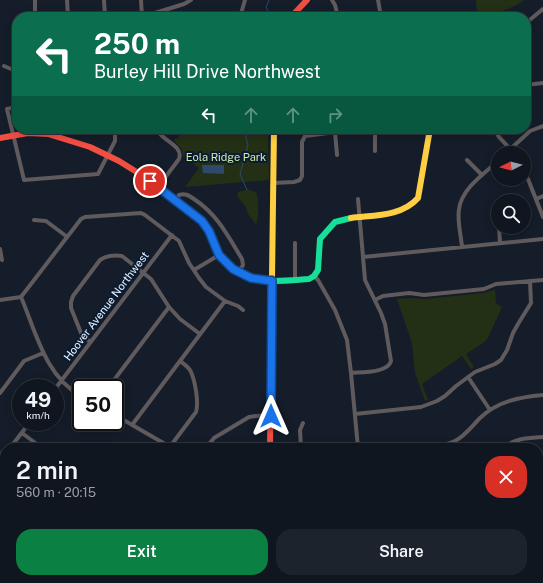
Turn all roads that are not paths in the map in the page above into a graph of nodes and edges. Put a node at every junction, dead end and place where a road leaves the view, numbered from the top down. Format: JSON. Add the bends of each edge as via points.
{"nodes":[{"id":1,"x":35,"y":0,"type":"edge"},
{"id":2,"x":67,"y":0,"type":"edge"},
{"id":3,"x":104,"y":0,"type":"edge"},
{"id":4,"x":141,"y":0,"type":"edge"},
{"id":5,"x":191,"y":0,"type":"edge"},
{"id":6,"x":245,"y":0,"type":"edge"},
{"id":7,"x":307,"y":0,"type":"edge"},
{"id":8,"x":332,"y":0,"type":"edge"},
{"id":9,"x":378,"y":0,"type":"edge"},
{"id":10,"x":543,"y":9,"type":"edge"},
{"id":11,"x":35,"y":12,"type":"edge"},
{"id":12,"x":68,"y":12,"type":"edge"},
{"id":13,"x":105,"y":12,"type":"edge"},
{"id":14,"x":142,"y":12,"type":"edge"},
{"id":15,"x":158,"y":12,"type":"edge"},
{"id":16,"x":241,"y":12,"type":"edge"},
{"id":17,"x":296,"y":12,"type":"edge"},
{"id":18,"x":337,"y":12,"type":"edge"},
{"id":19,"x":380,"y":12,"type":"edge"},
{"id":20,"x":531,"y":19,"type":"edge"},
{"id":21,"x":4,"y":66,"type":"dead end"},
{"id":22,"x":12,"y":69,"type":"edge"},
{"id":23,"x":543,"y":83,"type":"edge"},
{"id":24,"x":531,"y":84,"type":"edge"},
{"id":25,"x":12,"y":108,"type":"edge"},
{"id":26,"x":543,"y":126,"type":"edge"},
{"id":27,"x":531,"y":131,"type":"edge"},
{"id":28,"x":12,"y":132,"type":"edge"},
{"id":29,"x":28,"y":134,"type":"edge"},
{"id":30,"x":42,"y":134,"type":"edge"},
{"id":31,"x":115,"y":134,"type":"edge"},
{"id":32,"x":160,"y":134,"type":"edge"},
{"id":33,"x":274,"y":134,"type":"edge"},
{"id":34,"x":320,"y":134,"type":"edge"},
{"id":35,"x":334,"y":134,"type":"edge"},
{"id":36,"x":375,"y":134,"type":"edge"},
{"id":37,"x":429,"y":134,"type":"edge"},
{"id":38,"x":497,"y":134,"type":"edge"},
{"id":39,"x":527,"y":134,"type":"edge"},
{"id":40,"x":13,"y":136,"type":"junction"},
{"id":41,"x":0,"y":138,"type":"edge"},
{"id":42,"x":507,"y":146,"type":"edge"},
{"id":43,"x":513,"y":146,"type":"edge"},
{"id":44,"x":375,"y":151,"type":"dead end"},
{"id":45,"x":337,"y":155,"type":"dead end"},
{"id":46,"x":108,"y":156,"type":"junction"},
{"id":47,"x":468,"y":160,"type":"dead end"},
{"id":48,"x":491,"y":167,"type":"edge"},
{"id":49,"x":482,"y":175,"type":"junction"},
{"id":50,"x":273,"y":183,"type":"junction"},
{"id":51,"x":531,"y":186,"type":"edge"},
{"id":52,"x":158,"y":187,"type":"junction"},
{"id":53,"x":543,"y":196,"type":"edge"},
{"id":54,"x":536,"y":199,"type":"junction"},
{"id":55,"x":175,"y":200,"type":"junction"},
{"id":56,"x":358,"y":200,"type":"dead end"},
{"id":57,"x":359,"y":216,"type":"junction"},
{"id":58,"x":543,"y":217,"type":"edge"},
{"id":59,"x":34,"y":220,"type":"dead end"},
{"id":60,"x":499,"y":234,"type":"edge"},
{"id":61,"x":172,"y":235,"type":"junction"},
{"id":62,"x":66,"y":236,"type":"junction"},
{"id":63,"x":543,"y":239,"type":"edge"},
{"id":64,"x":295,"y":242,"type":"dead end"},
{"id":65,"x":500,"y":243,"type":"junction"},
{"id":66,"x":462,"y":247,"type":"junction"},
{"id":67,"x":0,"y":249,"type":"edge"},
{"id":68,"x":219,"y":255,"type":"junction"},
{"id":69,"x":363,"y":256,"type":"junction"},
{"id":70,"x":2,"y":260,"type":"dead end"},
{"id":71,"x":194,"y":270,"type":"junction"},
{"id":72,"x":143,"y":272,"type":"junction"},
{"id":73,"x":238,"y":273,"type":"junction"},
{"id":74,"x":314,"y":276,"type":"junction"},
{"id":75,"x":543,"y":280,"type":"edge"},
{"id":76,"x":272,"y":281,"type":"junction"},
{"id":77,"x":295,"y":281,"type":"junction"},
{"id":78,"x":530,"y":281,"type":"junction"},
{"id":79,"x":22,"y":297,"type":"junction"},
{"id":80,"x":0,"y":300,"type":"edge"},
{"id":81,"x":375,"y":300,"type":"junction"},
{"id":82,"x":225,"y":301,"type":"junction"},
{"id":83,"x":169,"y":307,"type":"junction"},
{"id":84,"x":243,"y":310,"type":"dead end"},
{"id":85,"x":200,"y":334,"type":"junction"},
{"id":86,"x":90,"y":342,"type":"junction"},
{"id":87,"x":44,"y":353,"type":"junction"},
{"id":88,"x":180,"y":361,"type":"junction"},
{"id":89,"x":351,"y":373,"type":"junction"},
{"id":90,"x":468,"y":377,"type":"junction"},
{"id":91,"x":59,"y":379,"type":"edge"},
{"id":92,"x":62,"y":379,"type":"edge"},
{"id":93,"x":115,"y":379,"type":"edge"},
{"id":94,"x":64,"y":384,"type":"edge"},
{"id":95,"x":72,"y":390,"type":"edge"},
{"id":96,"x":0,"y":393,"type":"edge"},
{"id":97,"x":543,"y":395,"type":"edge"},
{"id":98,"x":490,"y":410,"type":"junction"},
{"id":99,"x":355,"y":414,"type":"junction"},
{"id":100,"x":271,"y":416,"type":"junction"},
{"id":101,"x":124,"y":420,"type":"edge"},
{"id":102,"x":132,"y":424,"type":"junction"},
{"id":103,"x":303,"y":424,"type":"dead end"},
{"id":104,"x":22,"y":433,"type":"joint"},
{"id":105,"x":543,"y":436,"type":"edge"},
{"id":106,"x":14,"y":443,"type":"edge"},
{"id":107,"x":35,"y":443,"type":"edge"},
{"id":108,"x":162,"y":443,"type":"edge"},
{"id":109,"x":174,"y":443,"type":"edge"},
{"id":110,"x":210,"y":443,"type":"edge"},
{"id":111,"x":270,"y":443,"type":"edge"},
{"id":112,"x":301,"y":443,"type":"edge"},
{"id":113,"x":358,"y":443,"type":"edge"},
{"id":114,"x":450,"y":443,"type":"edge"},
{"id":115,"x":511,"y":443,"type":"edge"}],
"edges":[{"from":1,"to":11,"type":"street"},
{"from":2,"to":12,"type":"street"},
{"from":3,"to":13,"type":"street"},
{"from":4,"to":14,"type":"street"},
{"from":5,"to":15,"type":"street"},
{"from":6,"to":16,"type":"street"},
{"from":7,"to":17,"type":"street"},
{"from":8,"to":18,"type":"street"},
{"from":9,"to":19,"type":"street"},
{"from":10,"to":20,"type":"street"},
{"from":21,"to":22,"type":"street"},
{"from":23,"to":24,"type":"street"},
{"from":25,"to":28,"type":"street","via":[[7,109]]},
{"from":26,"to":27,"type":"street"},
{"from":29,"to":40,"type":"street"},
{"from":30,"to":46,"type":"street","via":[[56,136]]},
{"from":31,"to":46,"type":"street","via":[[116,141]]},
{"from":32,"to":52,"type":"street","via":[[179,149],[180,154]]},
{"from":33,"to":50,"type":"street"},
{"from":34,"to":50,"type":"street","via":[[305,136],[302,142],[300,180]]},
{"from":35,"to":45,"type":"street"},
{"from":36,"to":44,"type":"street"},
{"from":37,"to":57,"type":"street","via":[[418,198],[412,206],[405,210]]},
{"from":38,"to":42,"type":"street"},
{"from":39,"to":43,"type":"street"},
{"from":40,"to":41,"type":"street"},
{"from":40,"to":46,"type":"street","via":[[24,180],[98,174]]},
{"from":46,"to":52,"type":"street","via":[[132,168]]},
{"from":47,"to":49,"type":"street"},
{"from":48,"to":49,"type":"street"},
{"from":49,"to":66,"type":"street","via":[[467,190],[461,202],[459,216]]},
{"from":50,"to":76,"type":"street"},
{"from":51,"to":54,"type":"street"},
{"from":52,"to":55,"type":"street"},
{"from":53,"to":54,"type":"street"},
{"from":54,"to":58,"type":"street"},
{"from":55,"to":68,"type":"street","via":[[202,221]]},
{"from":55,"to":73,"type":"street","via":[[179,195],[186,194],[213,214],[242,259],[243,265]]},
{"from":56,"to":57,"type":"street"},
{"from":57,"to":69,"type":"street"},
{"from":57,"to":74,"type":"street","via":[[336,221],[322,236],[319,242],[318,270]]},
{"from":59,"to":62,"type":"street","via":[[46,221]]},
{"from":60,"to":65,"type":"street"},
{"from":61,"to":62,"type":"street","via":[[145,215],[137,213],[85,217],[78,221]]},
{"from":61,"to":71,"type":"street","via":[[179,241]]},
{"from":61,"to":72,"type":"street","name":"Hoover Avenue Northwest"},
{"from":62,"to":79,"type":"street"},
{"from":63,"to":65,"type":"street"},
{"from":64,"to":77,"type":"street"},
{"from":65,"to":66,"type":"street"},
{"from":66,"to":69,"type":"street"},
{"from":67,"to":70,"type":"street"},
{"from":68,"to":71,"type":"street"},
{"from":68,"to":73,"type":"street"},
{"from":69,"to":81,"type":"street","via":[[365,280]]},
{"from":71,"to":82,"type":"street","via":[[206,287]]},
{"from":72,"to":83,"type":"street","via":[[151,279]]},
{"from":72,"to":86,"type":"street","name":"Hoover Avenue Northwest"},
{"from":72,"to":86,"type":"street","via":[[122,256],[100,260],[71,302],[81,333]]},
{"from":73,"to":76,"type":"street"},
{"from":74,"to":77,"type":"street"},
{"from":74,"to":89,"type":"street","via":[[339,318],[347,340]]},
{"from":75,"to":78,"type":"street"},
{"from":76,"to":77,"type":"street"},
{"from":76,"to":100,"type":"street"},
{"from":78,"to":81,"type":"street","via":[[496,284],[484,289],[383,296]]},
{"from":78,"to":90,"type":"street","via":[[531,303],[513,333],[505,355],[495,364]]},
{"from":79,"to":80,"type":"street"},
{"from":79,"to":87,"type":"street"},
{"from":81,"to":89,"type":"street","via":[[388,335],[391,362],[384,370]]},
{"from":82,"to":84,"type":"street"},
{"from":82,"to":85,"type":"street"},
{"from":83,"to":85,"type":"street"},
{"from":83,"to":93,"type":"street"},
{"from":85,"to":88,"type":"street"},
{"from":86,"to":92,"type":"street","name":"Hoover Avenue Northwest"},
{"from":87,"to":91,"type":"street"},
{"from":87,"to":96,"type":"street","via":[[24,361]]},
{"from":88,"to":102,"type":"street"},
{"from":88,"to":109,"type":"street","via":[[191,372],[198,408]]},
{"from":89,"to":99,"type":"street"},
{"from":90,"to":98,"type":"street"},
{"from":90,"to":99,"type":"street","via":[[445,396],[421,407]]},
{"from":94,"to":95,"type":"street"},
{"from":97,"to":98,"type":"street","via":[[512,399]]},
{"from":98,"to":114,"type":"street","via":[[462,437]]},
{"from":99,"to":113,"type":"street"},
{"from":100,"to":110,"type":"street","via":[[249,418],[214,438]]},
{"from":100,"to":111,"type":"street"},
{"from":101,"to":102,"type":"street"},
{"from":102,"to":108,"type":"street"},
{"from":103,"to":112,"type":"street","via":[[300,430]]},
{"from":104,"to":106,"type":"street"},
{"from":104,"to":107,"type":"street"},
{"from":105,"to":115,"type":"street"}]}
